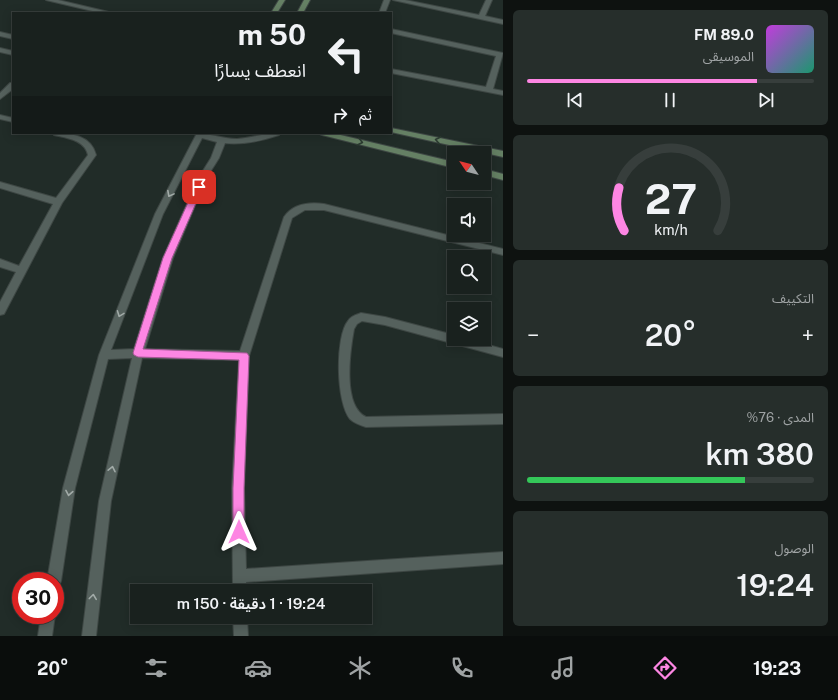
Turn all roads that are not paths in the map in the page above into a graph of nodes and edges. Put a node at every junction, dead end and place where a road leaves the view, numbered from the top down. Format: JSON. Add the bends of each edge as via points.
{"nodes":[{"id":1,"x":49,"y":0,"type":"edge"},
{"id":2,"x":75,"y":0,"type":"edge"},
{"id":3,"x":282,"y":0,"type":"edge"},
{"id":4,"x":307,"y":0,"type":"edge"},
{"id":5,"x":387,"y":0,"type":"edge"},
{"id":6,"x":396,"y":0,"type":"edge"},
{"id":7,"x":489,"y":0,"type":"edge"},
{"id":8,"x":68,"y":7,"type":"junction"},
{"id":9,"x":103,"y":12,"type":"edge"},
{"id":10,"x":275,"y":12,"type":"edge"},
{"id":11,"x":301,"y":12,"type":"edge"},
{"id":12,"x":382,"y":12,"type":"edge"},
{"id":13,"x":481,"y":18,"type":"junction"},
{"id":14,"x":503,"y":22,"type":"edge"},
{"id":15,"x":392,"y":32,"type":"edge"},
{"id":16,"x":0,"y":34,"type":"edge"},
{"id":17,"x":12,"y":37,"type":"edge"},
{"id":18,"x":0,"y":50,"type":"edge"},
{"id":19,"x":12,"y":53,"type":"edge"},
{"id":20,"x":502,"y":55,"type":"edge"},
{"id":21,"x":392,"y":71,"type":"edge"},
{"id":22,"x":12,"y":85,"type":"edge"},
{"id":23,"x":489,"y":90,"type":"junction"},
{"id":24,"x":503,"y":93,"type":"edge"},
{"id":25,"x":0,"y":96,"type":"edge"},
{"id":26,"x":0,"y":117,"type":"edge"},
{"id":27,"x":12,"y":120,"type":"edge"},
{"id":28,"x":392,"y":130,"type":"edge"},
{"id":29,"x":60,"y":134,"type":"edge"},
{"id":30,"x":199,"y":134,"type":"edge"},
{"id":31,"x":273,"y":134,"type":"edge"},
{"id":32,"x":326,"y":134,"type":"edge"},
{"id":33,"x":222,"y":141,"type":"junction"},
{"id":34,"x":503,"y":154,"type":"edge"},
{"id":35,"x":447,"y":163,"type":"edge"},
{"id":36,"x":491,"y":174,"type":"edge"},
{"id":37,"x":503,"y":177,"type":"edge"},
{"id":38,"x":0,"y":185,"type":"edge"},
{"id":39,"x":58,"y":202,"type":"junction"},
{"id":40,"x":503,"y":252,"type":"edge"},
{"id":41,"x":0,"y":263,"type":"edge"},
{"id":42,"x":21,"y":270,"type":"junction"},
{"id":43,"x":0,"y":311,"type":"edge"},
{"id":44,"x":138,"y":353,"type":"junction"},
{"id":45,"x":503,"y":353,"type":"edge"},
{"id":46,"x":104,"y":355,"type":"junction"},
{"id":47,"x":244,"y":356,"type":"junction"},
{"id":48,"x":503,"y":419,"type":"edge"},
{"id":49,"x":503,"y":558,"type":"edge"},
{"id":50,"x":55,"y":572,"type":"edge"},
{"id":51,"x":239,"y":576,"type":"junction"},
{"id":52,"x":240,"y":584,"type":"edge"},
{"id":53,"x":47,"y":624,"type":"edge"},
{"id":54,"x":240,"y":624,"type":"edge"},
{"id":55,"x":45,"y":636,"type":"edge"},
{"id":56,"x":89,"y":636,"type":"edge"},
{"id":57,"x":241,"y":636,"type":"edge"}],
"edges":[{"from":1,"to":8,"type":"street"},
{"from":2,"to":8,"type":"street"},
{"from":3,"to":10,"type":"main road"},
{"from":4,"to":11,"type":"main road"},
{"from":5,"to":12,"type":"street"},
{"from":6,"to":13,"type":"street"},
{"from":7,"to":13,"type":"street"},
{"from":8,"to":9,"type":"street"},
{"from":13,"to":14,"type":"street"},
{"from":15,"to":20,"type":"street"},
{"from":16,"to":17,"type":"street"},
{"from":18,"to":19,"type":"street"},
{"from":20,"to":23,"type":"street"},
{"from":21,"to":23,"type":"street"},
{"from":22,"to":25,"type":"street"},
{"from":23,"to":24,"type":"street"},
{"from":26,"to":27,"type":"street"},
{"from":34,"to":28,"type":"main road","one_way":true},
{"from":29,"to":39,"type":"street","via":[[90,145],[92,155]]},
{"from":30,"to":33,"type":"street"},
{"from":30,"to":46,"type":"street","one_way":true,"via":[[159,214]]},
{"from":31,"to":33,"type":"street","via":[[247,141]]},
{"from":32,"to":35,"type":"main road","one_way":true},
{"from":33,"to":44,"type":"street","via":[[203,177],[168,258]]},
{"from":36,"to":37,"type":"main road"},
{"from":38,"to":39,"type":"street"},
{"from":39,"to":42,"type":"street"},
{"from":40,"to":47,"type":"street","via":[[324,207],[311,205],[293,212],[286,223]]},
{"from":41,"to":42,"type":"street"},
{"from":42,"to":43,"type":"street"},
{"from":44,"to":46,"type":"street"},
{"from":44,"to":47,"type":"street"},
{"from":56,"to":44,"type":"street","one_way":true,"via":[[105,501]]},
{"from":45,"to":48,"type":"street","via":[[385,321],[361,317],[351,324],[348,330],[345,391],[354,415],[366,422]]},
{"from":46,"to":50,"type":"street","one_way":true,"via":[[69,488]]},
{"from":47,"to":51,"type":"street","via":[[238,488]]},
{"from":49,"to":51,"type":"street"},
{"from":51,"to":52,"type":"street"},
{"from":53,"to":55,"type":"street"},
{"from":54,"to":57,"type":"street"}]}
